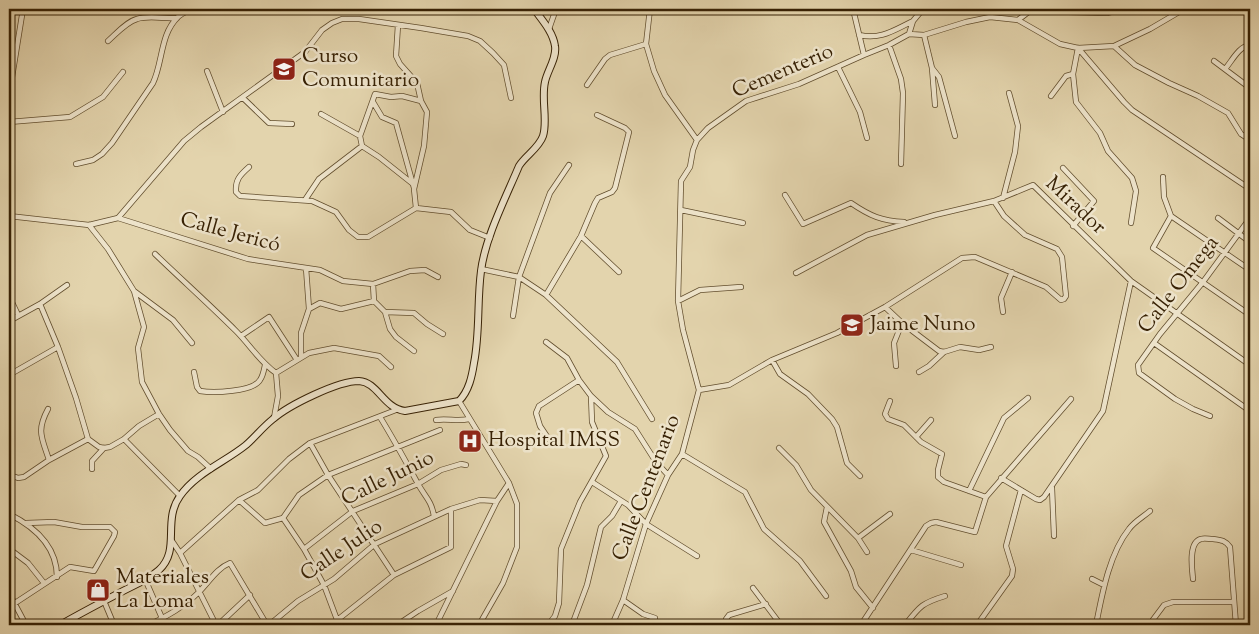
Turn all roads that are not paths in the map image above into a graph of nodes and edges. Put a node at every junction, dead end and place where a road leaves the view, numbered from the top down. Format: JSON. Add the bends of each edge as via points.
{"nodes":[{"id":1,"x":23,"y":9,"type":"edge"},
{"id":2,"x":192,"y":9,"type":"edge"},
{"id":3,"x":534,"y":9,"type":"edge"},
{"id":4,"x":556,"y":9,"type":"edge"},
{"id":5,"x":650,"y":9,"type":"edge"},
{"id":6,"x":853,"y":9,"type":"edge"},
{"id":7,"x":923,"y":9,"type":"edge"},
{"id":8,"x":1124,"y":9,"type":"edge"},
{"id":9,"x":1189,"y":9,"type":"edge"},
{"id":10,"x":1032,"y":10,"type":"edge"},
{"id":11,"x":177,"y":18,"type":"junction"},
{"id":12,"x":1018,"y":20,"type":"junction"},
{"id":13,"x":913,"y":21,"type":"junction"},
{"id":14,"x":398,"y":25,"type":"junction"},
{"id":15,"x":549,"y":29,"type":"junction"},
{"id":16,"x":909,"y":34,"type":"junction"},
{"id":17,"x":859,"y":35,"type":"junction"},
{"id":18,"x":924,"y":35,"type":"junction"},
{"id":19,"x":108,"y":41,"type":"dead end"},
{"id":20,"x":646,"y":44,"type":"junction"},
{"id":21,"x":1250,"y":45,"type":"edge"},
{"id":22,"x":889,"y":46,"type":"junction"},
{"id":23,"x":1114,"y":46,"type":"junction"},
{"id":24,"x":1078,"y":48,"type":"junction"},
{"id":25,"x":864,"y":55,"type":"junction"},
{"id":26,"x":1214,"y":61,"type":"dead end"},
{"id":27,"x":838,"y":67,"type":"junction"},
{"id":28,"x":932,"y":68,"type":"junction"},
{"id":29,"x":1225,"y":69,"type":"junction"},
{"id":30,"x":207,"y":71,"type":"dead end"},
{"id":31,"x":123,"y":72,"type":"dead end"},
{"id":32,"x":1072,"y":74,"type":"junction"},
{"id":33,"x":587,"y":85,"type":"dead end"},
{"id":34,"x":1250,"y":88,"type":"edge"},
{"id":35,"x":1009,"y":93,"type":"dead end"},
{"id":36,"x":9,"y":96,"type":"edge"},
{"id":37,"x":1051,"y":96,"type":"dead end"},
{"id":38,"x":242,"y":98,"type":"junction"},
{"id":39,"x":511,"y":98,"type":"dead end"},
{"id":40,"x":420,"y":101,"type":"junction"},
{"id":41,"x":373,"y":102,"type":"junction"},
{"id":42,"x":936,"y":105,"type":"dead end"},
{"id":43,"x":222,"y":112,"type":"junction"},
{"id":44,"x":321,"y":114,"type":"dead end"},
{"id":45,"x":597,"y":116,"type":"dead end"},
{"id":46,"x":9,"y":122,"type":"edge"},
{"id":47,"x":292,"y":124,"type":"dead end"},
{"id":48,"x":360,"y":136,"type":"junction"},
{"id":49,"x":955,"y":136,"type":"dead end"},
{"id":50,"x":867,"y":138,"type":"dead end"},
{"id":51,"x":697,"y":140,"type":"junction"},
{"id":52,"x":1250,"y":140,"type":"edge"},
{"id":53,"x":362,"y":146,"type":"junction"},
{"id":54,"x":76,"y":164,"type":"dead end"},
{"id":55,"x":900,"y":164,"type":"dead end"},
{"id":56,"x":569,"y":165,"type":"dead end"},
{"id":57,"x":249,"y":167,"type":"dead end"},
{"id":58,"x":1063,"y":168,"type":"dead end"},
{"id":59,"x":1163,"y":177,"type":"dead end"},
{"id":60,"x":413,"y":186,"type":"junction"},
{"id":61,"x":1250,"y":189,"type":"edge"},
{"id":62,"x":785,"y":195,"type":"dead end"},
{"id":63,"x":1003,"y":198,"type":"junction"},
{"id":64,"x":305,"y":200,"type":"junction"},
{"id":65,"x":994,"y":201,"type":"junction"},
{"id":66,"x":416,"y":208,"type":"junction"},
{"id":67,"x":681,"y":210,"type":"junction"},
{"id":68,"x":9,"y":216,"type":"edge"},
{"id":69,"x":1171,"y":216,"type":"junction"},
{"id":70,"x":118,"y":218,"type":"junction"},
{"id":71,"x":1218,"y":218,"type":"dead end"},
{"id":72,"x":1250,"y":218,"type":"edge"},
{"id":73,"x":911,"y":222,"type":"junction"},
{"id":74,"x":1131,"y":223,"type":"dead end"},
{"id":75,"x":743,"y":224,"type":"dead end"},
{"id":76,"x":89,"y":225,"type":"junction"},
{"id":77,"x":1073,"y":226,"type":"junction"},
{"id":78,"x":1238,"y":234,"type":"junction"},
{"id":79,"x":581,"y":236,"type":"junction"},
{"id":80,"x":490,"y":238,"type":"junction"},
{"id":81,"x":1250,"y":242,"type":"edge"},
{"id":82,"x":1225,"y":252,"type":"junction"},
{"id":83,"x":155,"y":254,"type":"dead end"},
{"id":84,"x":306,"y":268,"type":"junction"},
{"id":85,"x":481,"y":269,"type":"junction"},
{"id":86,"x":1250,"y":270,"type":"edge"},
{"id":87,"x":618,"y":272,"type":"dead end"},
{"id":88,"x":1012,"y":272,"type":"junction"},
{"id":89,"x":796,"y":273,"type":"dead end"},
{"id":90,"x":438,"y":277,"type":"dead end"},
{"id":91,"x":519,"y":277,"type":"junction"},
{"id":92,"x":1131,"y":280,"type":"junction"},
{"id":93,"x":1203,"y":282,"type":"junction"},
{"id":94,"x":373,"y":284,"type":"junction"},
{"id":95,"x":67,"y":285,"type":"dead end"},
{"id":96,"x":740,"y":287,"type":"dead end"},
{"id":97,"x":134,"y":291,"type":"junction"},
{"id":98,"x":546,"y":295,"type":"junction"},
{"id":99,"x":9,"y":296,"type":"edge"},
{"id":100,"x":374,"y":301,"type":"junction"},
{"id":101,"x":678,"y":301,"type":"junction"},
{"id":102,"x":40,"y":304,"type":"junction"},
{"id":103,"x":885,"y":307,"type":"junction"},
{"id":104,"x":309,"y":309,"type":"junction"},
{"id":105,"x":385,"y":312,"type":"junction"},
{"id":106,"x":1003,"y":312,"type":"dead end"},
{"id":107,"x":1178,"y":314,"type":"junction"},
{"id":108,"x":18,"y":315,"type":"junction"},
{"id":109,"x":1250,"y":315,"type":"edge"},
{"id":110,"x":513,"y":316,"type":"dead end"},
{"id":111,"x":902,"y":323,"type":"junction"},
{"id":112,"x":443,"y":334,"type":"dead end"},
{"id":113,"x":241,"y":336,"type":"junction"},
{"id":114,"x":11,"y":338,"type":"dead end"},
{"id":115,"x":546,"y":342,"type":"dead end"},
{"id":116,"x":192,"y":343,"type":"dead end"},
{"id":117,"x":1154,"y":343,"type":"junction"},
{"id":118,"x":58,"y":347,"type":"junction"},
{"id":119,"x":991,"y":347,"type":"dead end"},
{"id":120,"x":414,"y":351,"type":"dead end"},
{"id":121,"x":944,"y":352,"type":"junction"},
{"id":122,"x":299,"y":358,"type":"junction"},
{"id":123,"x":772,"y":360,"type":"junction"},
{"id":124,"x":265,"y":365,"type":"junction"},
{"id":125,"x":1250,"y":365,"type":"edge"},
{"id":126,"x":896,"y":366,"type":"dead end"},
{"id":127,"x":391,"y":368,"type":"dead end"},
{"id":128,"x":194,"y":372,"type":"dead end"},
{"id":129,"x":919,"y":372,"type":"dead end"},
{"id":130,"x":276,"y":373,"type":"junction"},
{"id":131,"x":9,"y":375,"type":"edge"},
{"id":132,"x":579,"y":380,"type":"junction"},
{"id":133,"x":700,"y":390,"type":"junction"},
{"id":134,"x":592,"y":396,"type":"junction"},
{"id":135,"x":1028,"y":398,"type":"dead end"},
{"id":136,"x":1071,"y":400,"type":"dead end"},
{"id":137,"x":459,"y":401,"type":"junction"},
{"id":138,"x":890,"y":401,"type":"dead end"},
{"id":139,"x":48,"y":409,"type":"dead end"},
{"id":140,"x":396,"y":410,"type":"junction"},
{"id":141,"x":1250,"y":411,"type":"edge"},
{"id":142,"x":159,"y":414,"type":"junction"},
{"id":143,"x":1210,"y":416,"type":"dead end"},
{"id":144,"x":380,"y":417,"type":"junction"},
{"id":145,"x":274,"y":418,"type":"junction"},
{"id":146,"x":468,"y":418,"type":"junction"},
{"id":147,"x":652,"y":419,"type":"dead end"},
{"id":148,"x":436,"y":420,"type":"dead end"},
{"id":149,"x":931,"y":420,"type":"dead end"},
{"id":150,"x":440,"y":430,"type":"dead end"},
{"id":151,"x":916,"y":437,"type":"junction"},
{"id":152,"x":88,"y":439,"type":"junction"},
{"id":153,"x":124,"y":439,"type":"junction"},
{"id":154,"x":550,"y":441,"type":"dead end"},
{"id":155,"x":310,"y":443,"type":"junction"},
{"id":156,"x":104,"y":448,"type":"junction"},
{"id":157,"x":399,"y":448,"type":"junction"},
{"id":158,"x":779,"y":448,"type":"dead end"},
{"id":159,"x":682,"y":454,"type":"junction"},
{"id":160,"x":50,"y":460,"type":"junction"},
{"id":161,"x":466,"y":465,"type":"dead end"},
{"id":162,"x":9,"y":469,"type":"edge"},
{"id":163,"x":92,"y":469,"type":"dead end"},
{"id":164,"x":211,"y":469,"type":"junction"},
{"id":165,"x":668,"y":474,"type":"junction"},
{"id":166,"x":328,"y":475,"type":"junction"},
{"id":167,"x":860,"y":476,"type":"dead end"},
{"id":168,"x":1001,"y":478,"type":"junction"},
{"id":169,"x":592,"y":482,"type":"junction"},
{"id":170,"x":509,"y":483,"type":"junction"},
{"id":171,"x":418,"y":484,"type":"junction"},
{"id":172,"x":1052,"y":488,"type":"junction"},
{"id":173,"x":1021,"y":490,"type":"junction"},
{"id":174,"x":968,"y":491,"type":"junction"},
{"id":175,"x":180,"y":496,"type":"junction"},
{"id":176,"x":986,"y":497,"type":"junction"},
{"id":177,"x":239,"y":500,"type":"junction"},
{"id":178,"x":498,"y":501,"type":"junction"},
{"id":179,"x":621,"y":501,"type":"junction"},
{"id":180,"x":827,"y":507,"type":"junction"},
{"id":181,"x":451,"y":510,"type":"junction"},
{"id":182,"x":353,"y":511,"type":"junction"},
{"id":183,"x":1150,"y":511,"type":"dead end"},
{"id":184,"x":9,"y":514,"type":"edge"},
{"id":185,"x":890,"y":514,"type":"dead end"},
{"id":186,"x":434,"y":516,"type":"junction"},
{"id":187,"x":283,"y":518,"type":"junction"},
{"id":188,"x":26,"y":523,"type":"junction"},
{"id":189,"x":646,"y":524,"type":"junction"},
{"id":190,"x":1054,"y":536,"type":"dead end"},
{"id":191,"x":858,"y":538,"type":"junction"},
{"id":192,"x":172,"y":541,"type":"junction"},
{"id":193,"x":375,"y":544,"type":"junction"},
{"id":194,"x":304,"y":549,"type":"junction"},
{"id":195,"x":911,"y":550,"type":"junction"},
{"id":196,"x":12,"y":552,"type":"dead end"},
{"id":197,"x":867,"y":552,"type":"dead end"},
{"id":198,"x":180,"y":553,"type":"junction"},
{"id":199,"x":697,"y":556,"type":"dead end"},
{"id":200,"x":961,"y":565,"type":"dead end"},
{"id":201,"x":394,"y":575,"type":"junction"},
{"id":202,"x":57,"y":577,"type":"junction"},
{"id":203,"x":1092,"y":579,"type":"dead end"},
{"id":204,"x":145,"y":580,"type":"junction"},
{"id":205,"x":1193,"y":580,"type":"dead end"},
{"id":206,"x":44,"y":583,"type":"junction"},
{"id":207,"x":324,"y":585,"type":"junction"},
{"id":208,"x":1104,"y":585,"type":"junction"},
{"id":209,"x":753,"y":588,"type":"dead end"},
{"id":210,"x":455,"y":590,"type":"junction"},
{"id":211,"x":200,"y":592,"type":"junction"},
{"id":212,"x":9,"y":593,"type":"edge"},
{"id":213,"x":250,"y":595,"type":"junction"},
{"id":214,"x":826,"y":596,"type":"dead end"},
{"id":215,"x":945,"y":596,"type":"dead end"},
{"id":216,"x":623,"y":600,"type":"junction"},
{"id":217,"x":104,"y":601,"type":"junction"},
{"id":218,"x":1234,"y":602,"type":"junction"},
{"id":219,"x":14,"y":603,"type":"junction"},
{"id":220,"x":766,"y":604,"type":"junction"},
{"id":221,"x":9,"y":607,"type":"edge"},
{"id":222,"x":873,"y":608,"type":"junction"},
{"id":223,"x":74,"y":617,"type":"junction"},
{"id":224,"x":655,"y":618,"type":"dead end"},
{"id":225,"x":162,"y":619,"type":"junction"},
{"id":226,"x":338,"y":623,"type":"edge"},
{"id":227,"x":26,"y":625,"type":"edge"},
{"id":228,"x":60,"y":625,"type":"edge"},
{"id":229,"x":78,"y":625,"type":"edge"},
{"id":230,"x":114,"y":625,"type":"edge"},
{"id":231,"x":149,"y":625,"type":"edge"},
{"id":232,"x":165,"y":625,"type":"edge"},
{"id":233,"x":217,"y":625,"type":"edge"},
{"id":234,"x":268,"y":625,"type":"edge"},
{"id":235,"x":331,"y":625,"type":"edge"},
{"id":236,"x":397,"y":625,"type":"edge"},
{"id":237,"x":436,"y":625,"type":"edge"},
{"id":238,"x":479,"y":625,"type":"edge"},
{"id":239,"x":548,"y":625,"type":"edge"},
{"id":240,"x":572,"y":625,"type":"edge"},
{"id":241,"x":612,"y":625,"type":"edge"},
{"id":242,"x":730,"y":625,"type":"edge"},
{"id":243,"x":782,"y":625,"type":"edge"},
{"id":244,"x":861,"y":625,"type":"edge"},
{"id":245,"x":868,"y":625,"type":"edge"},
{"id":246,"x":887,"y":625,"type":"edge"},
{"id":247,"x":905,"y":625,"type":"edge"},
{"id":248,"x":977,"y":625,"type":"edge"},
{"id":249,"x":1096,"y":625,"type":"edge"},
{"id":250,"x":1149,"y":625,"type":"edge"},
{"id":251,"x":1236,"y":625,"type":"edge"}],
"edges":[{"from":1,"to":36,"type":"street"},
{"from":2,"to":11,"type":"street"},
{"from":3,"to":15,"type":"street"},
{"from":4,"to":15,"type":"street"},
{"from":5,"to":20,"type":"street"},
{"from":6,"to":17,"type":"street"},
{"from":7,"to":13,"type":"street"},
{"from":8,"to":10,"type":"street","via":[[1107,14]]},
{"from":9,"to":23,"type":"street"},
{"from":10,"to":12,"type":"street"},
{"from":11,"to":19,"type":"street","via":[[135,19]]},
{"from":11,"to":54,"type":"street","via":[[167,33],[158,74],[112,143],[92,160]]},
{"from":12,"to":18,"type":"street","via":[[990,17]]},
{"from":12,"to":24,"type":"street","via":[[1060,44]]},
{"from":13,"to":16,"type":"street"},
{"from":13,"to":17,"type":"street","via":[[880,37]]},
{"from":14,"to":38,"type":"street","via":[[359,19],[332,23],[322,30],[305,52]]},
{"from":14,"to":39,"type":"street","via":[[468,36],[480,41],[504,65]]},
{"from":14,"to":40,"type":"street","via":[[396,56],[417,83]]},
{"from":15,"to":80,"type":"street","via":[[555,55],[544,85],[544,135],[519,166]]},
{"from":16,"to":18,"type":"street"},
{"from":16,"to":22,"type":"street","name":"Cementerio"},
{"from":17,"to":25,"type":"street"},
{"from":18,"to":28,"type":"street"},
{"from":20,"to":33,"type":"street","via":[[610,55]]},
{"from":20,"to":51,"type":"street","via":[[665,95]]},
{"from":21,"to":29,"type":"street","via":[[1242,48]]},
{"from":22,"to":25,"type":"street","name":"Cementerio"},
{"from":22,"to":55,"type":"street","via":[[904,92]]},
{"from":23,"to":24,"type":"street"},
{"from":23,"to":52,"type":"street","via":[[1135,65],[1228,114],[1241,134]]},
{"from":24,"to":32,"type":"street"},
{"from":24,"to":61,"type":"street","via":[[1132,110]]},
{"from":25,"to":27,"type":"street","name":"Cementerio"},
{"from":26,"to":29,"type":"street"},
{"from":27,"to":50,"type":"street","via":[[860,112]]},
{"from":27,"to":51,"type":"street","name":"Cementerio","via":[[800,84],[746,101],[708,128]]},
{"from":28,"to":42,"type":"street"},
{"from":28,"to":49,"type":"street","via":[[939,77]]},
{"from":29,"to":34,"type":"street"},
{"from":30,"to":43,"type":"street"},
{"from":31,"to":46,"type":"street","via":[[103,97],[70,117]]},
{"from":32,"to":37,"type":"street","via":[[1066,76]]},
{"from":32,"to":74,"type":"street","via":[[1076,102],[1100,133],[1108,150],[1132,178],[1136,191]]},
{"from":35,"to":63,"type":"street","via":[[1018,126]]},
{"from":38,"to":43,"type":"street"},
{"from":38,"to":47,"type":"street","via":[[269,123]]},
{"from":40,"to":41,"type":"street","via":[[375,94]]},
{"from":40,"to":60,"type":"street","via":[[427,112],[424,146]]},
{"from":41,"to":48,"type":"street"},
{"from":41,"to":60,"type":"street","via":[[382,117],[396,123]]},
{"from":43,"to":70,"type":"street","via":[[184,141]]},
{"from":44,"to":48,"type":"street"},
{"from":45,"to":79,"type":"street","via":[[629,132],[615,188],[598,198]]},
{"from":48,"to":53,"type":"street"},
{"from":51,"to":67,"type":"street","via":[[690,167],[681,181]]},
{"from":53,"to":60,"type":"street"},
{"from":53,"to":64,"type":"street","via":[[319,179]]},
{"from":56,"to":91,"type":"street","via":[[550,193]]},
{"from":57,"to":64,"type":"street","via":[[236,184],[236,192],[240,196]]},
{"from":58,"to":77,"type":"street","via":[[1094,201]]},
{"from":59,"to":69,"type":"street","via":[[1164,198]]},
{"from":60,"to":66,"type":"street"},
{"from":62,"to":73,"type":"street","via":[[803,224],[851,203],[869,215]]},
{"from":63,"to":65,"type":"street","name":"Mirador"},
{"from":63,"to":77,"type":"street","name":"Mirador","via":[[1033,185]]},
{"from":64,"to":66,"type":"street","via":[[336,212],[358,237],[368,237]]},
{"from":65,"to":73,"type":"street","name":"Mirador"},
{"from":65,"to":88,"type":"street","via":[[1004,216],[1025,234],[1057,249],[1062,257],[1066,296],[1061,300],[1046,287]]},
{"from":66,"to":80,"type":"street","via":[[451,212],[470,230]]},
{"from":67,"to":75,"type":"street"},
{"from":67,"to":101,"type":"street"},
{"from":68,"to":76,"type":"street"},
{"from":69,"to":82,"type":"street"},
{"from":69,"to":93,"type":"street","via":[[1153,248]]},
{"from":70,"to":76,"type":"street"},
{"from":70,"to":84,"type":"street","name":"Calle Jericó","via":[[248,260]]},
{"from":71,"to":78,"type":"street"},
{"from":72,"to":78,"type":"street","name":"Calle Omega"},
{"from":73,"to":89,"type":"street","name":"Mirador","via":[[867,235]]},
{"from":76,"to":97,"type":"street","via":[[108,248]]},
{"from":77,"to":92,"type":"street","name":"Mirador"},
{"from":78,"to":81,"type":"street"},
{"from":78,"to":82,"type":"street","name":"Calle Omega"},
{"from":79,"to":87,"type":"street"},
{"from":79,"to":98,"type":"street"},
{"from":80,"to":85,"type":"street"},
{"from":82,"to":86,"type":"street"},
{"from":82,"to":93,"type":"street","name":"Calle Omega"},
{"from":83,"to":113,"type":"street"},
{"from":84,"to":94,"type":"street","via":[[320,270],[343,281]]},
{"from":84,"to":104,"type":"street","name":"Calle Jericó"},
{"from":85,"to":91,"type":"street"},
{"from":85,"to":137,"type":"street","via":[[477,351],[467,390]]},
{"from":88,"to":103,"type":"street","via":[[975,257],[962,258]]},
{"from":88,"to":106,"type":"street","via":[[1001,298]]},
{"from":90,"to":94,"type":"street","via":[[425,270],[410,271]]},
{"from":91,"to":98,"type":"street"},
{"from":91,"to":110,"type":"street"},
{"from":92,"to":107,"type":"street","name":"Mirador"},
{"from":92,"to":172,"type":"street","via":[[1103,411]]},
{"from":93,"to":107,"type":"street","name":"Calle Omega"},
{"from":93,"to":109,"type":"street"},
{"from":94,"to":100,"type":"street"},
{"from":95,"to":102,"type":"street"},
{"from":96,"to":101,"type":"street","via":[[700,290]]},
{"from":97,"to":116,"type":"street","via":[[173,320]]},
{"from":97,"to":142,"type":"street","via":[[144,327],[138,348],[142,382]]},
{"from":98,"to":147,"type":"street","via":[[617,362]]},
{"from":99,"to":108,"type":"street"},
{"from":100,"to":104,"type":"street","via":[[341,309],[320,303]]},
{"from":100,"to":105,"type":"street"},
{"from":101,"to":133,"type":"street"},
{"from":102,"to":108,"type":"street"},
{"from":102,"to":118,"type":"street"},
{"from":103,"to":111,"type":"street"},
{"from":103,"to":123,"type":"street","via":[[837,334]]},
{"from":104,"to":122,"type":"street","name":"Calle Jericó"},
{"from":105,"to":112,"type":"street","via":[[414,313]]},
{"from":105,"to":120,"type":"street","via":[[390,330]]},
{"from":107,"to":117,"type":"street","name":"Calle Omega"},
{"from":107,"to":125,"type":"street","name":"Mirador"},
{"from":108,"to":114,"type":"street","via":[[11,320]]},
{"from":111,"to":121,"type":"street"},
{"from":111,"to":126,"type":"street","via":[[894,343]]},
{"from":113,"to":122,"type":"street","via":[[269,317]]},
{"from":113,"to":124,"type":"street"},
{"from":115,"to":132,"type":"street","via":[[568,358]]},
{"from":117,"to":141,"type":"street"},
{"from":117,"to":143,"type":"street","name":"Calle Omega","via":[[1138,365],[1139,373],[1175,399]]},
{"from":118,"to":131,"type":"street"},
{"from":118,"to":152,"type":"street"},
{"from":119,"to":121,"type":"street"},
{"from":121,"to":129,"type":"street"},
{"from":122,"to":127,"type":"street","via":[[334,348],[379,356]]},
{"from":122,"to":130,"type":"street"},
{"from":123,"to":133,"type":"street","via":[[729,385]]},
{"from":123,"to":167,"type":"street","via":[[780,374],[808,394],[832,419],[847,463]]},
{"from":124,"to":128,"type":"street","via":[[260,381],[241,390],[200,391]]},
{"from":124,"to":130,"type":"street"},
{"from":130,"to":145,"type":"street","via":[[278,396]]},
{"from":132,"to":134,"type":"street"},
{"from":132,"to":154,"type":"street","via":[[539,406],[536,413],[540,426]]},
{"from":133,"to":159,"type":"street","name":"Calle Centenario"},
{"from":134,"to":165,"type":"street","via":[[608,412],[635,429],[656,462]]},
{"from":134,"to":169,"type":"street","via":[[592,422],[606,456]]},
{"from":135,"to":174,"type":"street","via":[[1004,418]]},
{"from":136,"to":168,"type":"street"},
{"from":137,"to":140,"type":"street"},
{"from":137,"to":146,"type":"street"},
{"from":138,"to":151,"type":"street","via":[[886,414],[888,420],[904,425]]},
{"from":139,"to":160,"type":"street","via":[[40,425]]},
{"from":140,"to":144,"type":"street"},
{"from":140,"to":145,"type":"street","via":[[375,388],[361,381],[346,383],[301,401]]},
{"from":142,"to":153,"type":"street"},
{"from":142,"to":164,"type":"street","via":[[188,452],[198,456]]},
{"from":144,"to":155,"type":"street"},
{"from":144,"to":157,"type":"street"},
{"from":145,"to":164,"type":"street","via":[[246,445]]},
{"from":146,"to":148,"type":"street"},
{"from":146,"to":170,"type":"street"},
{"from":149,"to":151,"type":"street"},
{"from":150,"to":157,"type":"street"},
{"from":151,"to":174,"type":"street","via":[[942,454],[938,477]]},
{"from":152,"to":156,"type":"street"},
{"from":152,"to":160,"type":"street"},
{"from":153,"to":156,"type":"street"},
{"from":153,"to":175,"type":"street"},
{"from":155,"to":166,"type":"street"},
{"from":155,"to":177,"type":"street","via":[[258,490]]},
{"from":156,"to":163,"type":"street","via":[[92,460]]},
{"from":157,"to":166,"type":"street"},
{"from":157,"to":171,"type":"street"},
{"from":158,"to":180,"type":"street"},
{"from":159,"to":165,"type":"street","name":"Calle Centenario"},
{"from":159,"to":214,"type":"street","via":[[745,492],[764,529],[800,561]]},
{"from":160,"to":162,"type":"street","via":[[24,477],[13,476]]},
{"from":161,"to":171,"type":"street","name":"Calle Junio","via":[[440,470]]},
{"from":164,"to":175,"type":"street","via":[[192,482]]},
{"from":165,"to":189,"type":"street","name":"Calle Centenario"},
{"from":166,"to":182,"type":"street"},
{"from":166,"to":187,"type":"street","via":[[299,495]]},
{"from":168,"to":173,"type":"street"},
{"from":168,"to":176,"type":"street"},
{"from":169,"to":179,"type":"street"},
{"from":169,"to":239,"type":"street","via":[[560,549],[559,603]]},
{"from":170,"to":178,"type":"street"},
{"from":170,"to":238,"type":"street","via":[[516,504],[517,547],[503,583]]},
{"from":171,"to":182,"type":"street","name":"Calle Junio"},
{"from":171,"to":186,"type":"street","via":[[432,504]]},
{"from":172,"to":173,"type":"street","via":[[1040,500]]},
{"from":172,"to":190,"type":"street"},
{"from":173,"to":248,"type":"street","via":[[1006,546],[1012,576]]},
{"from":174,"to":176,"type":"street"},
{"from":175,"to":192,"type":"street","via":[[170,521]]},
{"from":176,"to":195,"type":"street","via":[[975,532],[931,522]]},
{"from":177,"to":187,"type":"street","via":[[265,522]]},
{"from":177,"to":198,"type":"street"},
{"from":178,"to":181,"type":"street","name":"Calle Julio","via":[[480,500]]},
{"from":178,"to":210,"type":"street"},
{"from":179,"to":189,"type":"street"},
{"from":179,"to":240,"type":"street","via":[[601,527],[587,585]]},
{"from":180,"to":191,"type":"street"},
{"from":180,"to":222,"type":"street","via":[[824,522],[851,571],[856,587]]},
{"from":181,"to":186,"type":"street","name":"Calle Julio"},
{"from":181,"to":201,"type":"street","via":[[451,547]]},
{"from":182,"to":193,"type":"street"},
{"from":182,"to":194,"type":"street","name":"Calle Junio"},
{"from":183,"to":208,"type":"street","via":[[1130,528],[1119,545]]},
{"from":184,"to":188,"type":"street"},
{"from":185,"to":191,"type":"street"},
{"from":186,"to":193,"type":"street","name":"Calle Julio"},
{"from":187,"to":194,"type":"street"},
{"from":188,"to":202,"type":"street","via":[[52,550]]},
{"from":188,"to":202,"type":"street","via":[[54,522],[113,529],[114,536],[94,571],[73,566]]},
{"from":189,"to":199,"type":"street"},
{"from":189,"to":216,"type":"street","name":"Calle Centenario"},
{"from":191,"to":197,"type":"street"},
{"from":192,"to":198,"type":"street"},
{"from":192,"to":204,"type":"street","via":[[169,556],[160,570]]},
{"from":193,"to":201,"type":"street"},
{"from":193,"to":207,"type":"street","name":"Calle Julio"},
{"from":194,"to":207,"type":"street"},
{"from":195,"to":200,"type":"street"},
{"from":195,"to":222,"type":"street"},
{"from":196,"to":206,"type":"street","via":[[28,563]]},
{"from":198,"to":211,"type":"street"},
{"from":201,"to":226,"type":"street"},
{"from":202,"to":206,"type":"street"},
{"from":203,"to":208,"type":"street"},
{"from":204,"to":217,"type":"street"},
{"from":204,"to":225,"type":"street"},
{"from":205,"to":218,"type":"street","via":[[1192,548],[1195,542],[1200,539],[1221,540],[1230,547]]},
{"from":206,"to":219,"type":"street"},
{"from":207,"to":226,"type":"street"},
{"from":207,"to":234,"type":"street","name":"Calle Julio","via":[[298,600]]},
{"from":208,"to":249,"type":"street"},
{"from":209,"to":220,"type":"street"},
{"from":210,"to":236,"type":"street"},
{"from":210,"to":237,"type":"street"},
{"from":211,"to":213,"type":"street","via":[[223,566],[230,563]]},
{"from":211,"to":225,"type":"street"},
{"from":211,"to":233,"type":"street"},
{"from":212,"to":219,"type":"street"},
{"from":213,"to":233,"type":"street"},
{"from":213,"to":234,"type":"street"},
{"from":215,"to":247,"type":"street","via":[[919,606]]},
{"from":216,"to":224,"type":"street","via":[[642,614]]},
{"from":216,"to":241,"type":"street","name":"Calle Centenario"},
{"from":217,"to":223,"type":"street"},
{"from":217,"to":230,"type":"street"},
{"from":218,"to":250,"type":"street","via":[[1173,602],[1164,605]]},
{"from":218,"to":251,"type":"street"},
{"from":219,"to":221,"type":"street"},
{"from":219,"to":227,"type":"street"},
{"from":220,"to":242,"type":"street","via":[[729,615],[726,619]]},
{"from":220,"to":243,"type":"street"},
{"from":222,"to":244,"type":"street"},
{"from":223,"to":228,"type":"street"},
{"from":223,"to":229,"type":"street"},
{"from":225,"to":231,"type":"street"},
{"from":225,"to":232,"type":"street"},
{"from":226,"to":235,"type":"street"},
{"from":245,"to":246,"type":"street","via":[[882,622]]}]}
